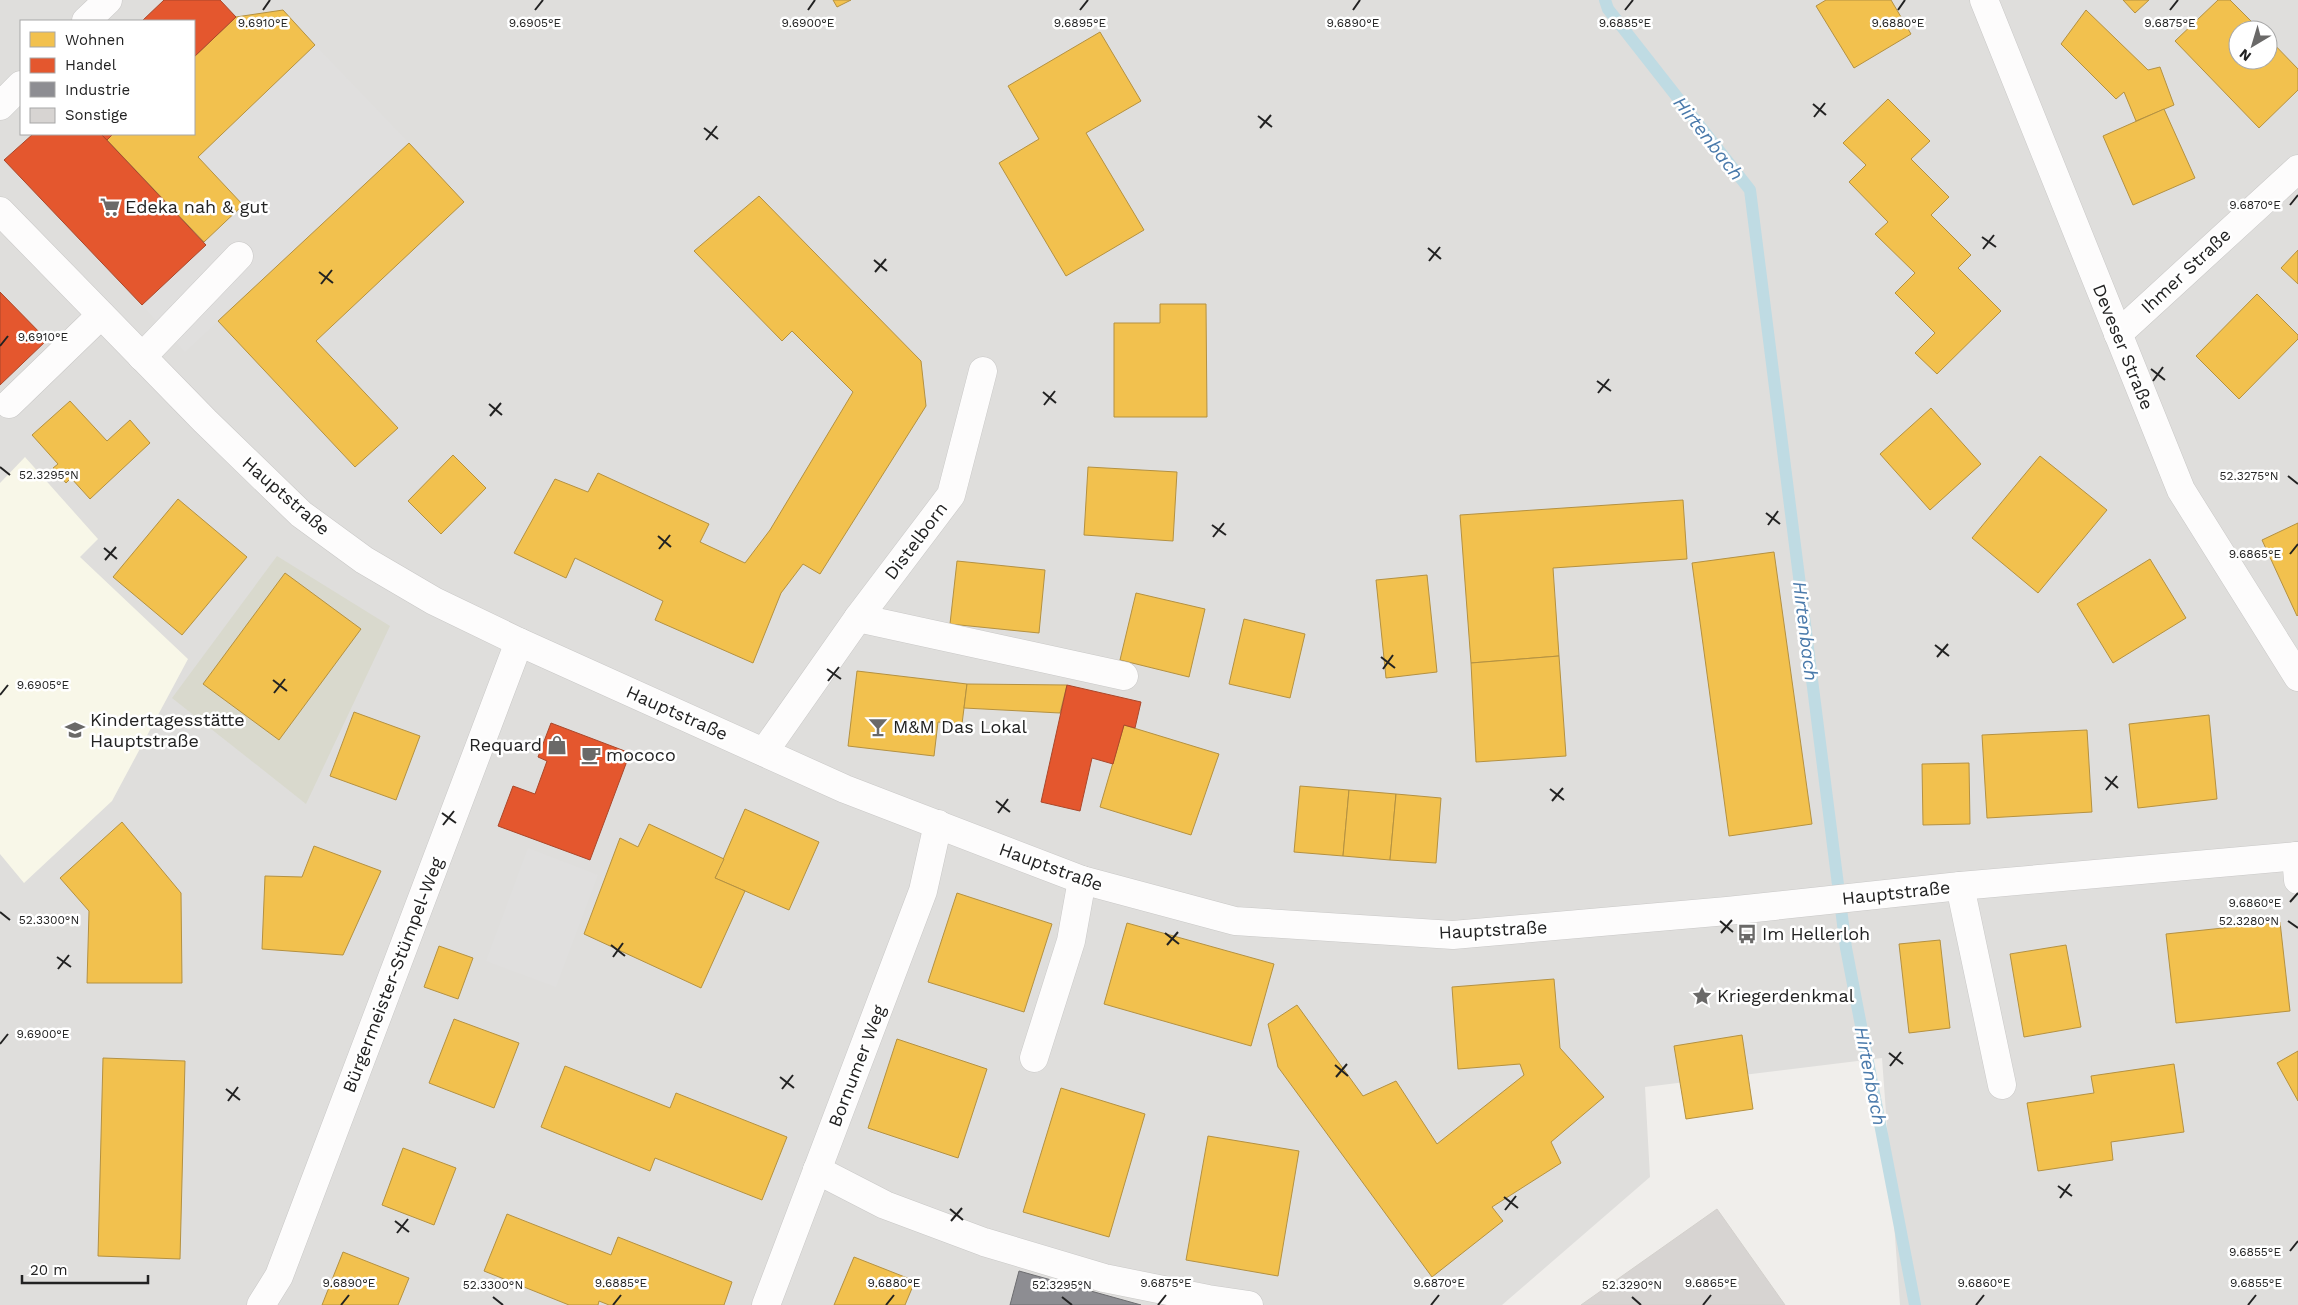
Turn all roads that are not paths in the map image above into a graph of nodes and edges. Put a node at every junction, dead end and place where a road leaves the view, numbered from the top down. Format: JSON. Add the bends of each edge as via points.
{"nodes":[{"id":1,"x":108,"y":0,"type":"edge"},
{"id":2,"x":1984,"y":0,"type":"edge"},
{"id":3,"x":87,"y":20,"type":"edge"},
{"id":4,"x":20,"y":86,"type":"edge"},
{"id":5,"x":0,"y":106,"type":"edge"},
{"id":6,"x":2298,"y":168,"type":"edge"},
{"id":7,"x":0,"y":211,"type":"edge"},
{"id":8,"x":239,"y":256,"type":"dead end"},
{"id":9,"x":101,"y":315,"type":"junction"},
{"id":10,"x":2118,"y":334,"type":"junction"},
{"id":11,"x":142,"y":356,"type":"junction"},
{"id":12,"x":983,"y":371,"type":"dead end"},
{"id":13,"x":9,"y":404,"type":"dead end"},
{"id":14,"x":858,"y":618,"type":"junction"},
{"id":15,"x":519,"y":642,"type":"junction"},
{"id":16,"x":1124,"y":676,"type":"dead end"},
{"id":17,"x":2298,"y":677,"type":"edge"},
{"id":18,"x":764,"y":752,"type":"junction"},
{"id":19,"x":938,"y":824,"type":"junction"},
{"id":20,"x":2297,"y":864,"type":"edge"},
{"id":21,"x":1082,"y":880,"type":"junction"},
{"id":22,"x":1960,"y":886,"type":"junction"},
{"id":23,"x":1034,"y":1058,"type":"dead end"},
{"id":24,"x":2002,"y":1085,"type":"dead end"},
{"id":25,"x":817,"y":1170,"type":"junction"},
{"id":26,"x":261,"y":1305,"type":"edge"},
{"id":27,"x":766,"y":1305,"type":"edge"},
{"id":28,"x":1249,"y":1305,"type":"edge"}],
"edges":[{"from":1,"to":3,"type":"street"},
{"from":2,"to":10,"type":"street","name":"Deveser Straße"},
{"from":4,"to":5,"type":"street"},
{"from":6,"to":10,"type":"street","name":"Ihmer Straße"},
{"from":7,"to":9,"type":"street","name":"Hauptstraße"},
{"from":8,"to":11,"type":"street"},
{"from":9,"to":11,"type":"street","name":"Hauptstraße"},
{"from":9,"to":13,"type":"street"},
{"from":10,"to":17,"type":"street","name":"Deveser Straße","via":[[2181,490]]},
{"from":11,"to":15,"type":"street","name":"Hauptstraße","via":[[301,514],[364,560],[434,601]]},
{"from":12,"to":14,"type":"street","name":"Distelborn","via":[[951,495]]},
{"from":14,"to":16,"type":"street"},
{"from":14,"to":18,"type":"street","name":"Distelborn"},
{"from":15,"to":18,"type":"street","name":"Hauptstraße"},
{"from":15,"to":26,"type":"street","name":"Bürgermeister-Stümpel-Weg","via":[[279,1276]]},
{"from":18,"to":19,"type":"street","name":"Hauptstraße","via":[[845,789]]},
{"from":19,"to":21,"type":"street","name":"Hauptstraße"},
{"from":19,"to":25,"type":"street","name":"Bornumer Weg","via":[[923,891]]},
{"from":20,"to":22,"type":"street","name":"Hauptstraße"},
{"from":21,"to":22,"type":"street","name":"Hauptstraße","via":[[1235,921],[1453,935]]},
{"from":21,"to":23,"type":"street","via":[[1071,941]]},
{"from":22,"to":24,"type":"street"},
{"from":25,"to":27,"type":"street","name":"Bornumer Weg"},
{"from":25,"to":28,"type":"street","via":[[885,1205],[984,1242],[1104,1278]]}]}
